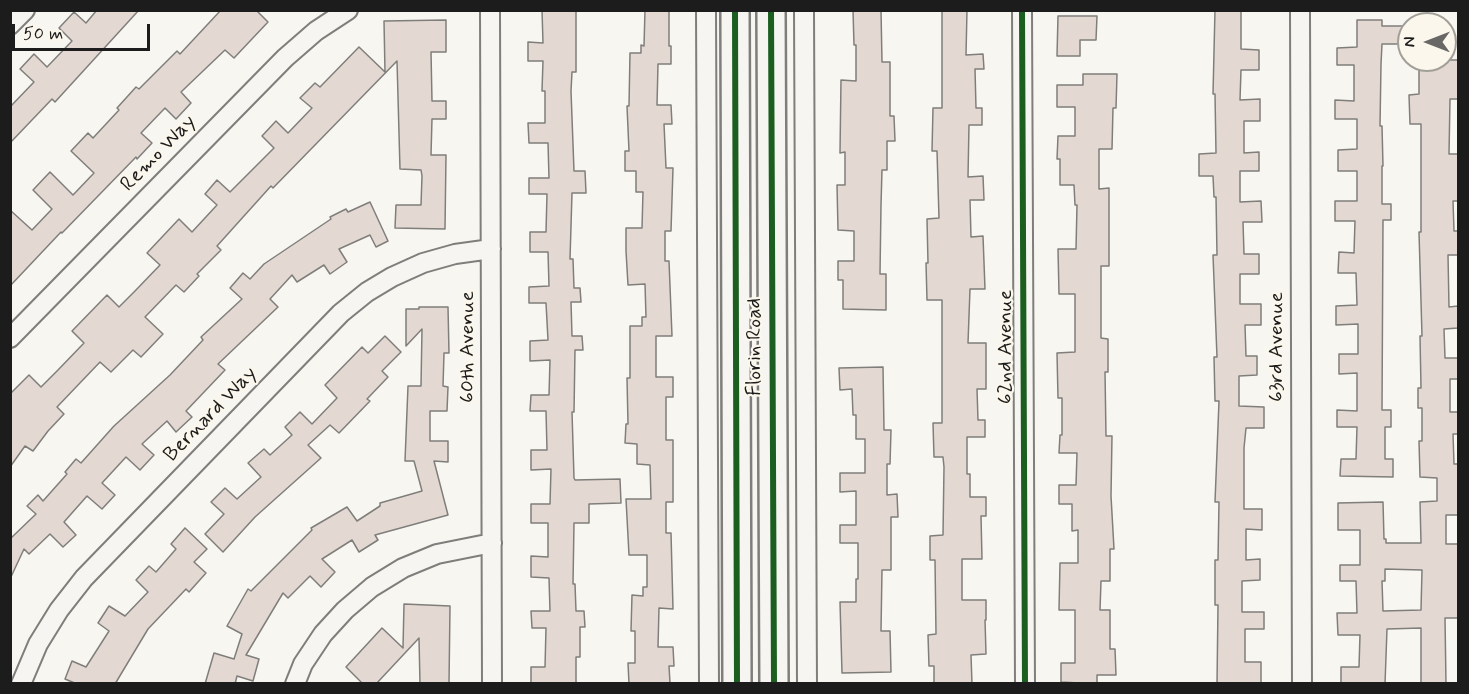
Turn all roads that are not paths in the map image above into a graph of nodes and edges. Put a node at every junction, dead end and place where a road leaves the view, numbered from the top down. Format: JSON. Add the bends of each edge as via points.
{"nodes":[{"id":1,"x":25,"y":10,"type":"edge"},
{"id":2,"x":348,"y":10,"type":"edge"},
{"id":3,"x":490,"y":10,"type":"edge"},
{"id":4,"x":706,"y":10,"type":"edge"},
{"id":5,"x":735,"y":10,"type":"edge"},
{"id":6,"x":771,"y":10,"type":"edge"},
{"id":7,"x":804,"y":10,"type":"edge"},
{"id":8,"x":1022,"y":10,"type":"edge"},
{"id":9,"x":1300,"y":10,"type":"edge"},
{"id":10,"x":10,"y":25,"type":"edge"},
{"id":11,"x":491,"y":249,"type":"junction"},
{"id":12,"x":10,"y":338,"type":"edge"},
{"id":13,"x":492,"y":543,"type":"junction"},
{"id":14,"x":21,"y":684,"type":"edge"},
{"id":15,"x":295,"y":684,"type":"edge"},
{"id":16,"x":492,"y":684,"type":"edge"},
{"id":17,"x":709,"y":684,"type":"edge"},
{"id":18,"x":737,"y":684,"type":"edge"},
{"id":19,"x":774,"y":684,"type":"edge"},
{"id":20,"x":807,"y":684,"type":"edge"},
{"id":21,"x":1025,"y":684,"type":"edge"},
{"id":22,"x":1302,"y":684,"type":"edge"}],
"edges":[{"from":1,"to":10,"type":"street"},
{"from":2,"to":12,"type":"street","name":"Remo Way","via":[[285,58]]},
{"from":3,"to":11,"type":"street","name":"60th Avenue"},
{"from":4,"to":17,"type":"street"},
{"from":5,"to":18,"type":"main road","name":"Florin Road"},
{"from":6,"to":19,"type":"main road","name":"Florin Road"},
{"from":7,"to":20,"type":"street"},
{"from":8,"to":21,"type":"street","name":"62nd Avenue"},
{"from":9,"to":22,"type":"street","name":"63rd Avenue"},
{"from":11,"to":13,"type":"street","name":"60th Avenue"},
{"from":11,"to":14,"type":"street","name":"Bernard Way","via":[[423,263],[367,292],[341,313],[84,578],[43,635]]},
{"from":13,"to":15,"type":"street","via":[[437,554],[372,586],[323,634]]},
{"from":13,"to":16,"type":"street","name":"60th Avenue"}]}
